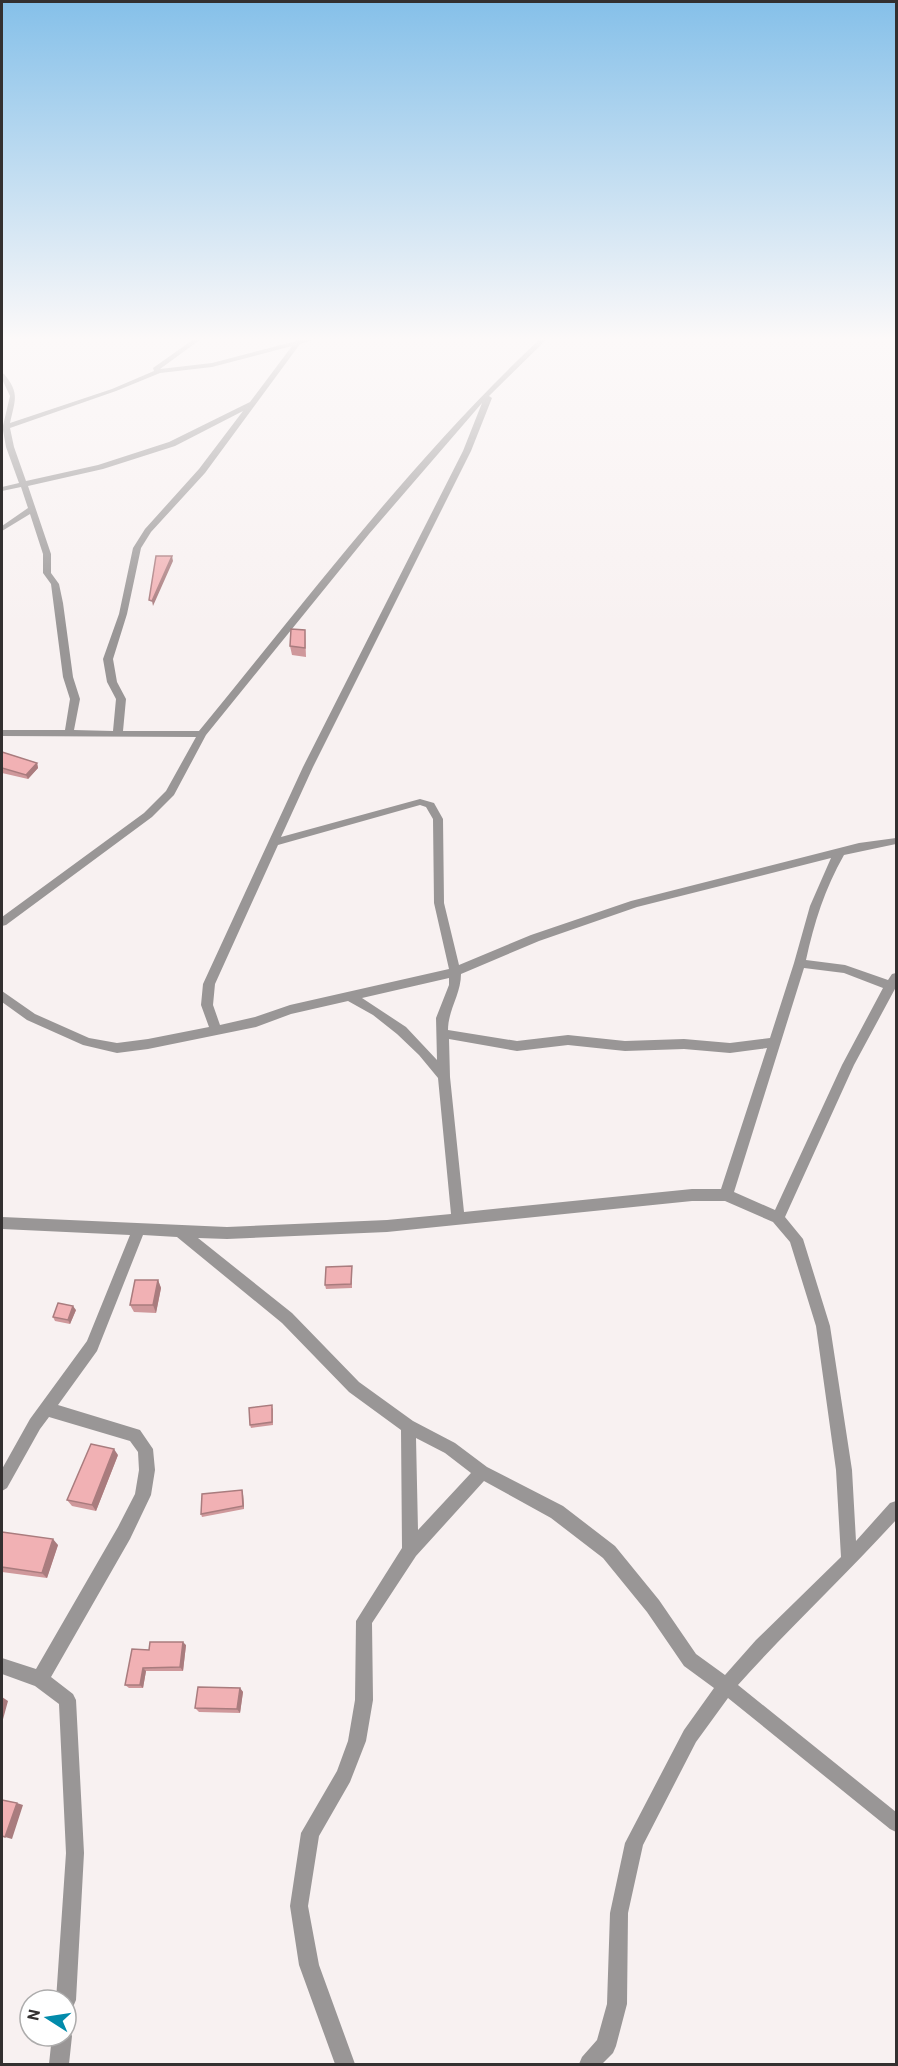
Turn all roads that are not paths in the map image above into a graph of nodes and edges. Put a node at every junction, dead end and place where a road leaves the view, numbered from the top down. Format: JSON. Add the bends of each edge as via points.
{"nodes":[{"id":1,"x":7,"y":435,"type":"edge"},
{"id":2,"x":191,"y":435,"type":"edge"},
{"id":3,"x":230,"y":435,"type":"edge"},
{"id":4,"x":451,"y":435,"type":"edge"},
{"id":5,"x":472,"y":435,"type":"edge"},
{"id":6,"x":24,"y":482,"type":"junction"},
{"id":7,"x":2,"y":489,"type":"edge"},
{"id":8,"x":32,"y":509,"type":"junction"},
{"id":9,"x":2,"y":529,"type":"edge"},
{"id":10,"x":2,"y":733,"type":"edge"},
{"id":11,"x":69,"y":734,"type":"junction"},
{"id":12,"x":118,"y":734,"type":"junction"},
{"id":13,"x":202,"y":734,"type":"junction"},
{"id":14,"x":275,"y":842,"type":"junction"},
{"id":15,"x":897,"y":842,"type":"edge"},
{"id":16,"x":840,"y":852,"type":"junction"},
{"id":17,"x":2,"y":922,"type":"edge"},
{"id":18,"x":800,"y":963,"type":"junction"},
{"id":19,"x":455,"y":972,"type":"junction"},
{"id":20,"x":894,"y":981,"type":"edge"},
{"id":21,"x":2,"y":996,"type":"edge"},
{"id":22,"x":349,"y":996,"type":"junction"},
{"id":23,"x":216,"y":1030,"type":"junction"},
{"id":24,"x":445,"y":1034,"type":"junction"},
{"id":25,"x":776,"y":1042,"type":"junction"},
{"id":26,"x":444,"y":1077,"type":"junction"},
{"id":27,"x":726,"y":1195,"type":"junction"},
{"id":28,"x":778,"y":1218,"type":"junction"},
{"id":29,"x":458,"y":1219,"type":"junction"},
{"id":30,"x":2,"y":1223,"type":"edge"},
{"id":31,"x":138,"y":1230,"type":"junction"},
{"id":32,"x":181,"y":1232,"type":"junction"},
{"id":33,"x":48,"y":1409,"type":"junction"},
{"id":34,"x":408,"y":1426,"type":"junction"},
{"id":35,"x":482,"y":1472,"type":"junction"},
{"id":36,"x":2,"y":1483,"type":"edge"},
{"id":37,"x":897,"y":1509,"type":"edge"},
{"id":38,"x":411,"y":1550,"type":"junction"},
{"id":39,"x":849,"y":1560,"type":"junction"},
{"id":40,"x":2,"y":1666,"type":"edge"},
{"id":41,"x":40,"y":1679,"type":"junction"},
{"id":42,"x":726,"y":1686,"type":"junction"},
{"id":43,"x":897,"y":1822,"type":"edge"},
{"id":44,"x":67,"y":1988,"type":"edge"},
{"id":45,"x":61,"y":2048,"type":"edge"},
{"id":46,"x":59,"y":2064,"type":"edge"},
{"id":47,"x":345,"y":2064,"type":"edge"},
{"id":48,"x":589,"y":2064,"type":"edge"}],
"edges":[{"from":1,"to":6,"type":"street"},
{"from":2,"to":6,"type":"street","via":[[100,467]]},
{"from":3,"to":12,"type":"street","via":[[137,548],[123,614],[108,659],[112,682],[122,699]]},
{"from":4,"to":13,"type":"street","via":[[366,532]]},
{"from":5,"to":14,"type":"street","via":[[308,767]]},
{"from":6,"to":7,"type":"street"},
{"from":6,"to":8,"type":"street"},
{"from":8,"to":9,"type":"street"},
{"from":8,"to":11,"type":"street","via":[[47,555],[47,573],[56,584],[65,638],[68,677],[75,699]]},
{"from":10,"to":11,"type":"street"},
{"from":11,"to":12,"type":"street"},
{"from":12,"to":13,"type":"street"},
{"from":13,"to":17,"type":"street","via":[[170,793],[148,815]]},
{"from":14,"to":19,"type":"street","via":[[420,802],[430,805],[438,819],[439,903]]},
{"from":14,"to":23,"type":"street","via":[[208,984],[207,1005]]},
{"from":15,"to":16,"type":"street"},
{"from":16,"to":18,"type":"street","via":[[820,891]]},
{"from":16,"to":19,"type":"street","via":[[635,903],[535,938]]},
{"from":18,"to":20,"type":"street"},
{"from":18,"to":25,"type":"street"},
{"from":19,"to":22,"type":"street"},
{"from":19,"to":24,"type":"street","via":[[455,985],[442,1018]]},
{"from":20,"to":28,"type":"street","via":[[851,1057]]},
{"from":21,"to":23,"type":"street","via":[[56,1030],[117,1048]]},
{"from":22,"to":23,"type":"street"},
{"from":22,"to":26,"type":"street","via":[[403,1029]]},
{"from":24,"to":25,"type":"street","via":[[517,1046],[568,1040],[625,1046],[684,1044],[730,1048]]},
{"from":24,"to":26,"type":"street"},
{"from":25,"to":27,"type":"street"},
{"from":26,"to":29,"type":"street"},
{"from":27,"to":28,"type":"street"},
{"from":27,"to":29,"type":"street","via":[[692,1194]]},
{"from":28,"to":39,"type":"street","via":[[796,1239],[823,1326],[844,1470]]},
{"from":29,"to":32,"type":"street","via":[[341,1228]]},
{"from":30,"to":31,"type":"street"},
{"from":31,"to":32,"type":"street"},
{"from":31,"to":33,"type":"street","via":[[92,1346]]},
{"from":32,"to":34,"type":"street","via":[[286,1318],[354,1387]]},
{"from":33,"to":36,"type":"street","via":[[35,1424]]},
{"from":33,"to":41,"type":"street","via":[[135,1435],[145,1449],[147,1470],[143,1495]]},
{"from":34,"to":35,"type":"street","via":[[450,1448]]},
{"from":34,"to":38,"type":"street"},
{"from":35,"to":38,"type":"street"},
{"from":35,"to":42,"type":"street","via":[[557,1512],[609,1552],[690,1660]]},
{"from":37,"to":39,"type":"street"},
{"from":38,"to":47,"type":"street","via":[[364,1621],[364,1700],[357,1741],[344,1776],[310,1833],[299,1906],[309,1965]]},
{"from":39,"to":42,"type":"street"},
{"from":40,"to":41,"type":"street"},
{"from":41,"to":44,"type":"street","via":[[67,1700],[75,1853]]},
{"from":42,"to":43,"type":"street"},
{"from":42,"to":48,"type":"street","via":[[690,1736],[634,1843],[619,1913],[617,2004],[606,2046]]},
{"from":45,"to":46,"type":"street"}]}
